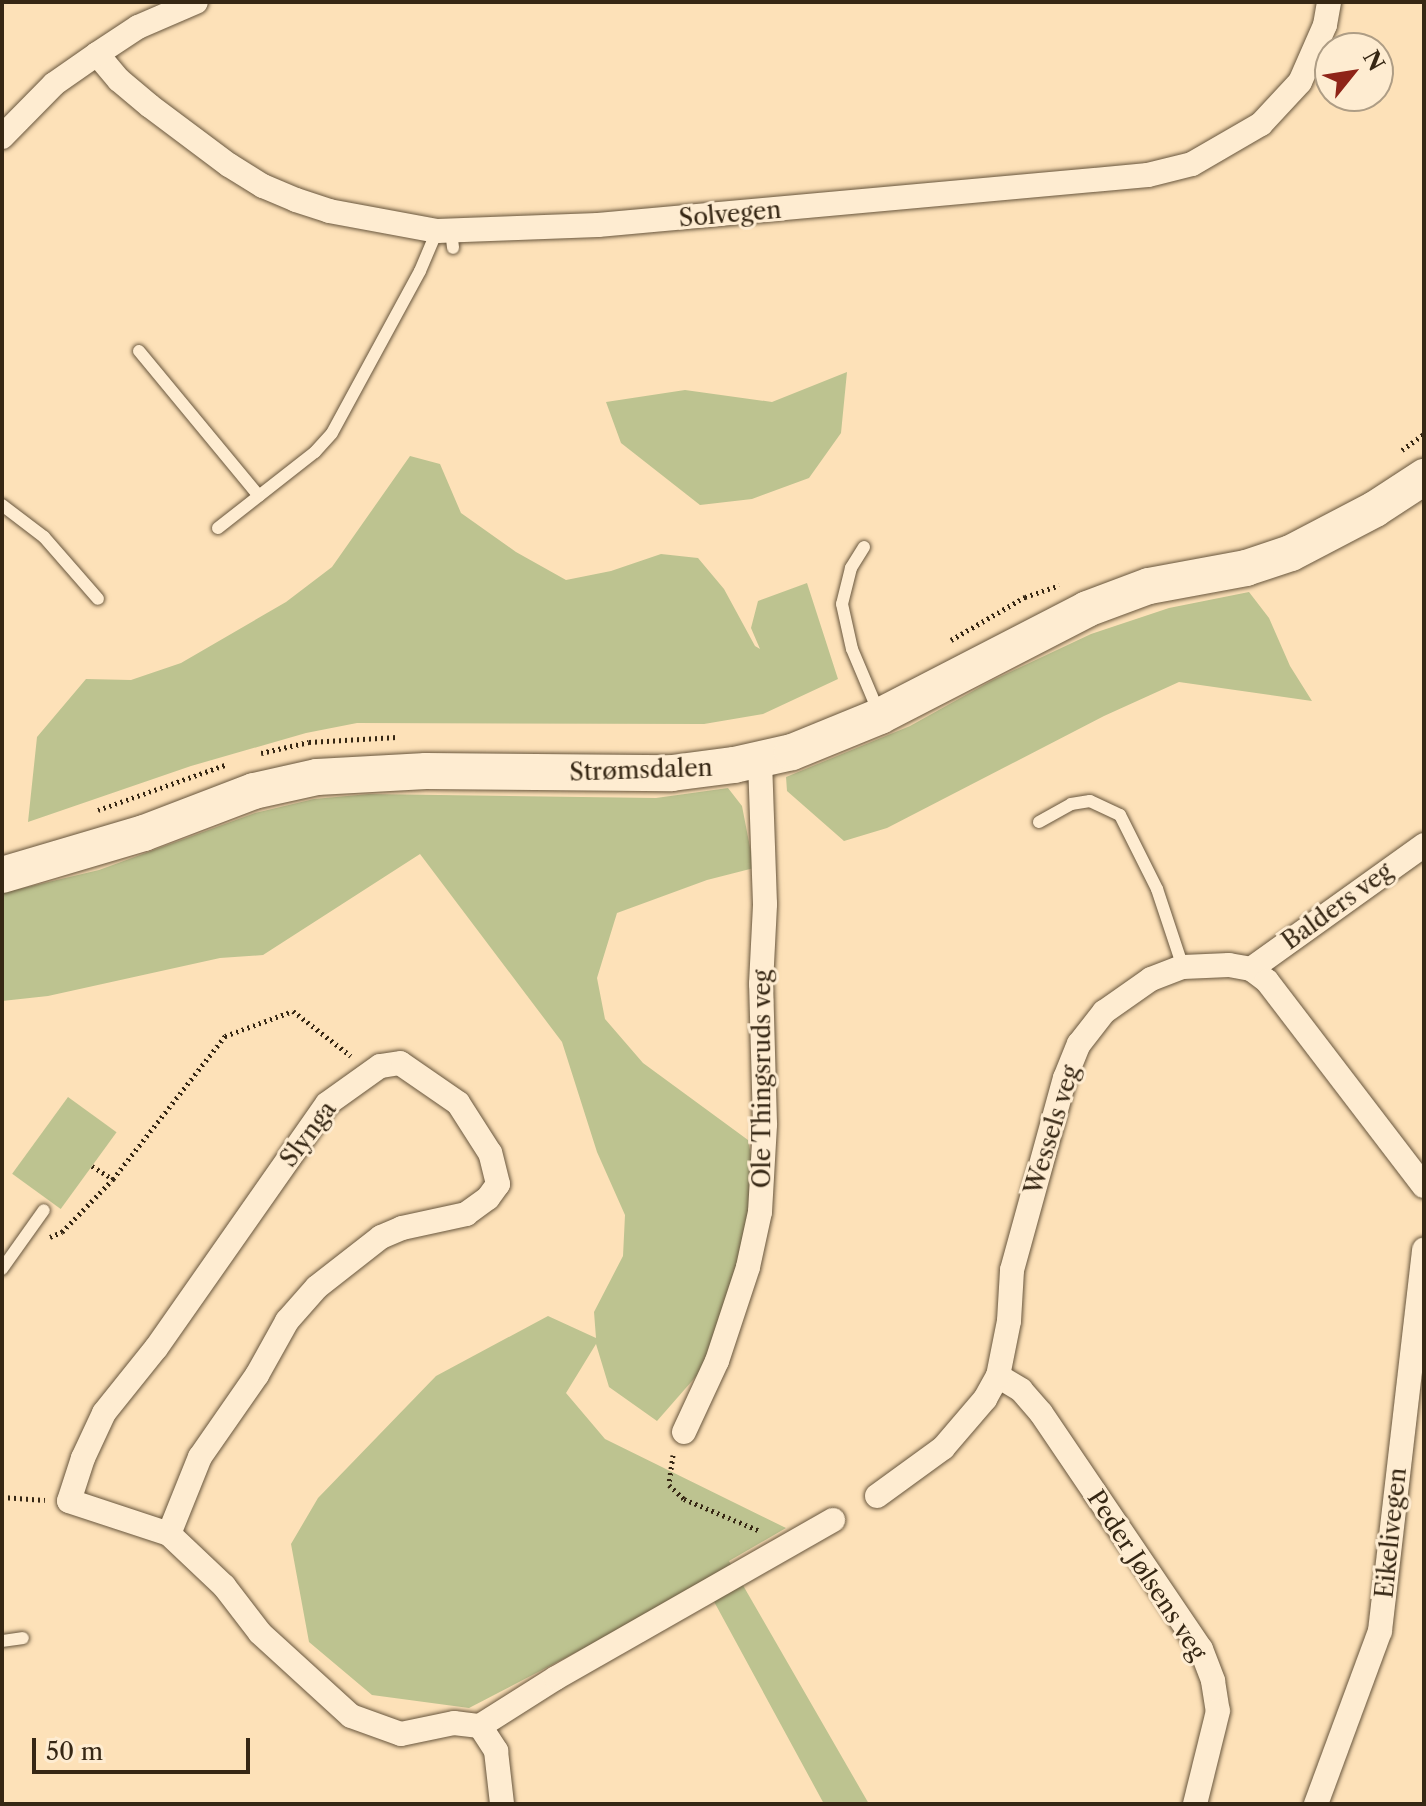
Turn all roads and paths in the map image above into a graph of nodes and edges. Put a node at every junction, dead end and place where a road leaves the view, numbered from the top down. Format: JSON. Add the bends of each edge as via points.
{"nodes":[{"id":1,"x":196,"y":2,"type":"edge"},
{"id":2,"x":1329,"y":2,"type":"edge"},
{"id":3,"x":97,"y":54,"type":"junction"},
{"id":4,"x":2,"y":137,"type":"edge"},
{"id":5,"x":447,"y":237,"type":"junction"},
{"id":6,"x":139,"y":351,"type":"dead end"},
{"id":7,"x":1424,"y":434,"type":"edge"},
{"id":8,"x":1391,"y":457,"type":"dead end"},
{"id":9,"x":1424,"y":477,"type":"edge"},
{"id":10,"x":259,"y":496,"type":"junction"},
{"id":11,"x":2,"y":505,"type":"edge"},
{"id":12,"x":218,"y":528,"type":"dead end"},
{"id":13,"x":864,"y":547,"type":"dead end"},
{"id":14,"x":1071,"y":582,"type":"dead end"},
{"id":15,"x":98,"y":599,"type":"dead end"},
{"id":16,"x":944,"y":644,"type":"dead end"},
{"id":17,"x":880,"y":716,"type":"junction"},
{"id":18,"x":403,"y":737,"type":"dead end"},
{"id":19,"x":245,"y":758,"type":"dead end"},
{"id":20,"x":760,"y":761,"type":"junction"},
{"id":21,"x":231,"y":762,"type":"dead end"},
{"id":22,"x":85,"y":815,"type":"dead end"},
{"id":23,"x":1039,"y":822,"type":"dead end"},
{"id":24,"x":1424,"y":845,"type":"edge"},
{"id":25,"x":2,"y":875,"type":"edge"},
{"id":26,"x":1183,"y":967,"type":"junction"},
{"id":27,"x":1251,"y":969,"type":"junction"},
{"id":28,"x":371,"y":1071,"type":"junction"},
{"id":29,"x":92,"y":1166,"type":"dead end"},
{"id":30,"x":113,"y":1179,"type":"junction"},
{"id":31,"x":1424,"y":1186,"type":"edge"},
{"id":32,"x":44,"y":1210,"type":"dead end"},
{"id":33,"x":20,"y":1248,"type":"junction"},
{"id":34,"x":1424,"y":1250,"type":"edge"},
{"id":35,"x":2,"y":1269,"type":"edge"},
{"id":36,"x":998,"y":1376,"type":"junction"},
{"id":37,"x":684,"y":1432,"type":"joint"},
{"id":38,"x":877,"y":1496,"type":"dead end"},
{"id":39,"x":2,"y":1497,"type":"edge"},
{"id":40,"x":69,"y":1501,"type":"junction"},
{"id":41,"x":833,"y":1520,"type":"dead end"},
{"id":42,"x":169,"y":1534,"type":"junction"},
{"id":43,"x":791,"y":1543,"type":"junction"},
{"id":44,"x":23,"y":1638,"type":"dead end"},
{"id":45,"x":2,"y":1641,"type":"edge"},
{"id":46,"x":480,"y":1726,"type":"junction"},
{"id":47,"x":502,"y":1804,"type":"edge"},
{"id":48,"x":1195,"y":1804,"type":"edge"},
{"id":49,"x":1314,"y":1804,"type":"edge"}],
"edges":[{"from":1,"to":3,"type":"street","via":[[138,27]]},
{"from":2,"to":5,"type":"street","name":"Solvegen","via":[[1325,25],[1300,82],[1261,124],[1192,164],[1148,175],[877,202]]},
{"from":3,"to":4,"type":"street","via":[[54,84]]},
{"from":3,"to":5,"type":"street","name":"Solvegen","via":[[150,106],[263,186],[329,211]]},
{"from":5,"to":10,"type":"lane","via":[[343,417],[315,452]]},
{"from":6,"to":10,"type":"lane"},
{"from":7,"to":8,"type":"path"},
{"from":9,"to":17,"type":"main road","name":"Strømsdalen","via":[[1291,553],[1112,599],[1041,630]]},
{"from":10,"to":12,"type":"lane"},
{"from":11,"to":15,"type":"lane","via":[[44,537]]},
{"from":13,"to":17,"type":"lane","via":[[851,568],[842,604],[852,649]]},
{"from":14,"to":16,"type":"path","via":[[1037,591]]},
{"from":17,"to":20,"type":"main road","name":"Strømsdalen","via":[[823,742]]},
{"from":18,"to":19,"type":"path","via":[[309,742]]},
{"from":20,"to":25,"type":"main road","name":"Strømsdalen","via":[[637,775],[426,771],[317,777],[254,791],[131,837]]},
{"from":20,"to":37,"type":"street","name":"Ole Thingsruds veg","via":[[765,904],[760,1212],[717,1361]]},
{"from":21,"to":22,"type":"path"},
{"from":23,"to":26,"type":"lane","via":[[1071,804],[1090,801],[1120,815],[1157,889]]},
{"from":24,"to":27,"type":"street","name":"Balders veg"},
{"from":26,"to":27,"type":"street","name":"Wessels veg"},
{"from":26,"to":36,"type":"street","name":"Wessels veg","via":[[1124,995],[1079,1044],[1020,1239]]},
{"from":27,"to":31,"type":"street","via":[[1283,1000]]},
{"from":28,"to":30,"type":"path","via":[[293,1011],[225,1036]]},
{"from":28,"to":40,"type":"street","name":"Slynga","via":[[327,1104],[156,1348],[104,1413]]},
{"from":28,"to":42,"type":"street","via":[[400,1063],[458,1103],[490,1153],[498,1184],[466,1214],[381,1237],[317,1287],[287,1321],[200,1457]]},
{"from":29,"to":30,"type":"path"},
{"from":30,"to":33,"type":"path","via":[[62,1232]]},
{"from":32,"to":33,"type":"lane"},
{"from":33,"to":35,"type":"lane"},
{"from":34,"to":49,"type":"street","name":"Eikelivegen","via":[[1380,1631]]},
{"from":36,"to":38,"type":"street","name":"Wessels veg","via":[[943,1448]]},
{"from":36,"to":48,"type":"street","name":"Peder Jølsens veg","via":[[1021,1390],[1041,1413],[1201,1649],[1218,1711]]},
{"from":37,"to":43,"type":"path","via":[[672,1457],[669,1485],[684,1499]]},
{"from":39,"to":40,"type":"path"},
{"from":40,"to":42,"type":"street"},
{"from":41,"to":43,"type":"street"},
{"from":42,"to":46,"type":"street","via":[[224,1586],[280,1654],[351,1716],[401,1734],[454,1723]]},
{"from":43,"to":46,"type":"street"},
{"from":44,"to":45,"type":"lane"},
{"from":46,"to":47,"type":"street","via":[[496,1751]]}]}
